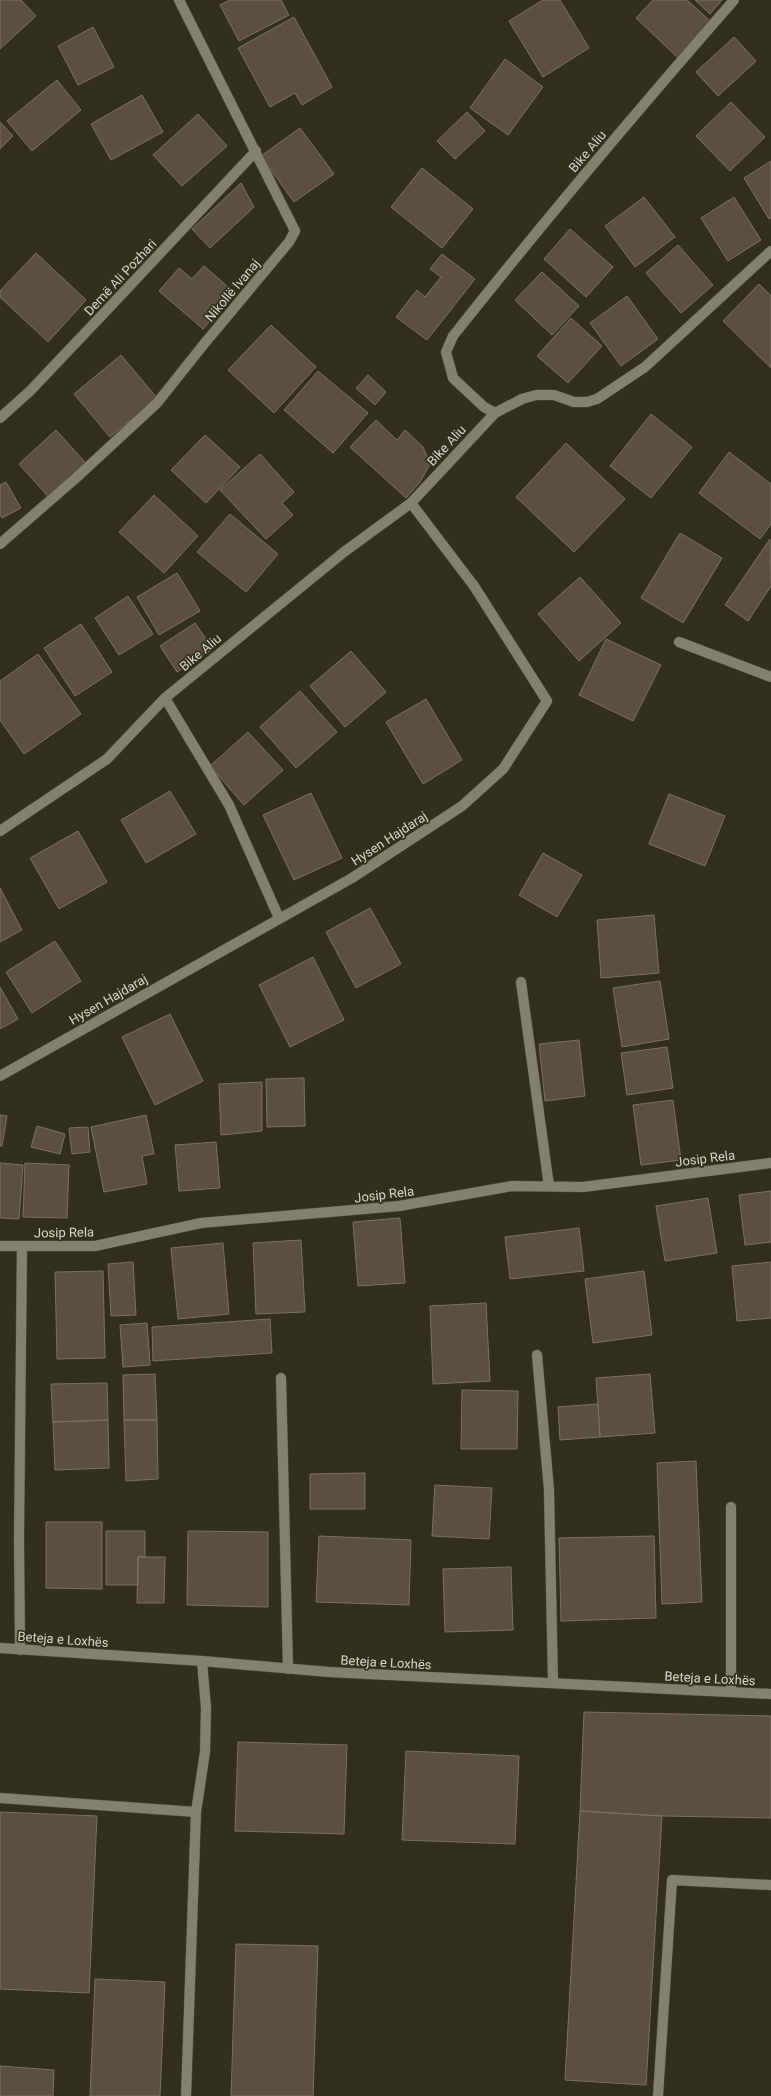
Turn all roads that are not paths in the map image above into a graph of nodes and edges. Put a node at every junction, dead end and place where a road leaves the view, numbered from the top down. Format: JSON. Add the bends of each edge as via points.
{"nodes":[{"id":1,"x":179,"y":0,"type":"edge"},
{"id":2,"x":734,"y":0,"type":"edge"},
{"id":3,"x":256,"y":151,"type":"junction"},
{"id":4,"x":771,"y":251,"type":"edge"},
{"id":5,"x":495,"y":413,"type":"junction"},
{"id":6,"x":0,"y":418,"type":"edge"},
{"id":7,"x":411,"y":503,"type":"junction"},
{"id":8,"x":0,"y":544,"type":"edge"},
{"id":9,"x":679,"y":642,"type":"dead end"},
{"id":10,"x":771,"y":677,"type":"edge"},
{"id":11,"x":165,"y":698,"type":"junction"},
{"id":12,"x":0,"y":831,"type":"edge"},
{"id":13,"x":279,"y":918,"type":"junction"},
{"id":14,"x":521,"y":982,"type":"dead end"},
{"id":15,"x":0,"y":1076,"type":"edge"},
{"id":16,"x":771,"y":1163,"type":"edge"},
{"id":17,"x":549,"y":1186,"type":"junction"},
{"id":18,"x":0,"y":1246,"type":"edge"},
{"id":19,"x":22,"y":1246,"type":"junction"},
{"id":20,"x":537,"y":1355,"type":"dead end"},
{"id":21,"x":281,"y":1378,"type":"dead end"},
{"id":22,"x":731,"y":1507,"type":"dead end"},
{"id":23,"x":0,"y":1648,"type":"edge"},
{"id":24,"x":20,"y":1650,"type":"junction"},
{"id":25,"x":202,"y":1661,"type":"junction"},
{"id":26,"x":288,"y":1668,"type":"junction"},
{"id":27,"x":553,"y":1683,"type":"junction"},
{"id":28,"x":731,"y":1691,"type":"junction"},
{"id":29,"x":771,"y":1694,"type":"edge"},
{"id":30,"x":0,"y":1798,"type":"edge"},
{"id":31,"x":196,"y":1812,"type":"junction"},
{"id":32,"x":771,"y":1885,"type":"edge"},
{"id":33,"x":186,"y":2096,"type":"edge"},
{"id":34,"x":658,"y":2096,"type":"edge"}],
"edges":[{"from":1,"to":3,"type":"street","name":"Nikollë Ivanaj"},
{"from":2,"to":5,"type":"street","name":"Bike Aliu","via":[[615,137],[453,336],[446,352],[453,378],[484,407]]},
{"from":3,"to":6,"type":"street","name":"Demë Ali Pozhari","via":[[95,324]]},
{"from":3,"to":8,"type":"street","name":"Nikollë Ivanaj","via":[[295,231],[289,242],[157,402]]},
{"from":4,"to":5,"type":"street","via":[[645,367],[597,399],[580,402],[554,395],[536,395]]},
{"from":5,"to":7,"type":"street","name":"Bike Aliu"},
{"from":7,"to":11,"type":"street","name":"Bike Aliu","via":[[344,552]]},
{"from":7,"to":13,"type":"street","name":"Hysen Hajdaraj","via":[[474,586],[547,701],[503,769],[462,806],[352,878]]},
{"from":9,"to":10,"type":"street"},
{"from":11,"to":12,"type":"street","name":"Bike Aliu","via":[[107,759]]},
{"from":11,"to":13,"type":"street","via":[[229,805]]},
{"from":13,"to":15,"type":"street","name":"Hysen Hajdaraj"},
{"from":14,"to":17,"type":"street"},
{"from":16,"to":17,"type":"street","name":"Josip Rela","via":[[583,1187]]},
{"from":17,"to":19,"type":"street","name":"Josip Rela","via":[[512,1186],[399,1206],[202,1223],[95,1246]]},
{"from":18,"to":19,"type":"street","name":"Josip Rela"},
{"from":19,"to":24,"type":"street","via":[[18,1537]]},
{"from":20,"to":27,"type":"street","via":[[549,1490]]},
{"from":21,"to":26,"type":"street"},
{"from":22,"to":28,"type":"street"},
{"from":23,"to":24,"type":"street","name":"Beteja e Loxhës"},
{"from":24,"to":25,"type":"street","name":"Beteja e Loxhës"},
{"from":25,"to":26,"type":"street","name":"Beteja e Loxhës"},
{"from":25,"to":31,"type":"street","via":[[206,1708],[205,1752]]},
{"from":26,"to":27,"type":"street","name":"Beteja e Loxhës"},
{"from":27,"to":28,"type":"street","name":"Beteja e Loxhës"},
{"from":28,"to":29,"type":"street","name":"Beteja e Loxhës"},
{"from":30,"to":31,"type":"street"},
{"from":31,"to":33,"type":"street"},
{"from":32,"to":34,"type":"street","via":[[672,1880]]}]}
